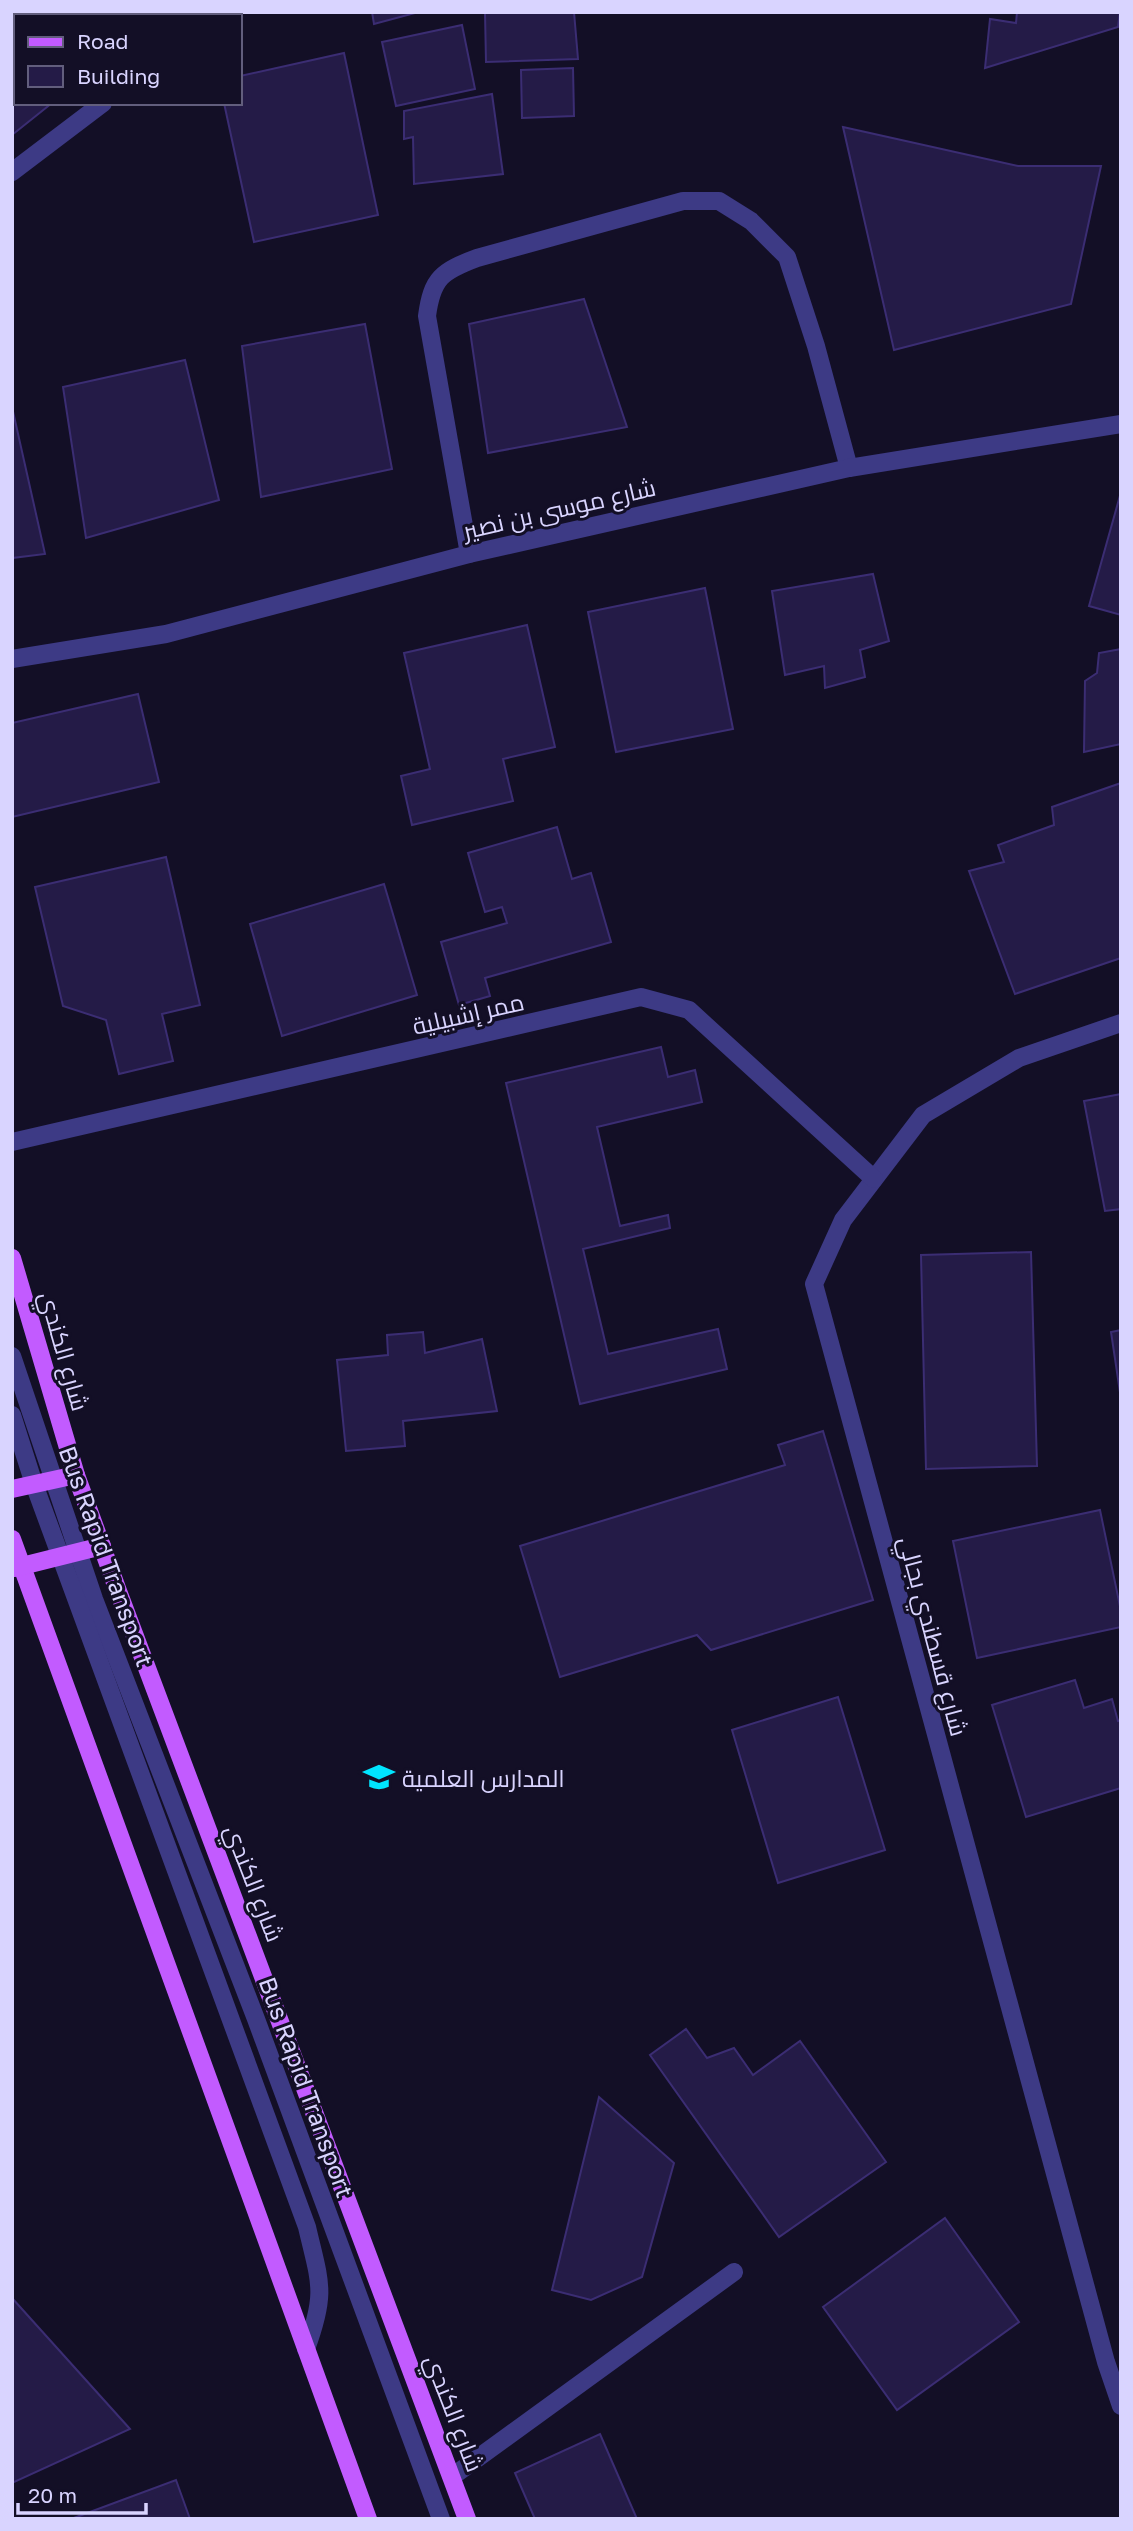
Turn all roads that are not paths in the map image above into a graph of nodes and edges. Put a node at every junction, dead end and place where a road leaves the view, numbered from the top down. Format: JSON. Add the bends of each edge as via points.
{"nodes":[{"id":1,"x":100,"y":105,"type":"edge"},
{"id":2,"x":12,"y":172,"type":"edge"},
{"id":3,"x":1121,"y":424,"type":"edge"},
{"id":4,"x":849,"y":468,"type":"junction"},
{"id":5,"x":469,"y":554,"type":"junction"},
{"id":6,"x":12,"y":659,"type":"edge"},
{"id":7,"x":1121,"y":1023,"type":"edge"},
{"id":8,"x":12,"y":1142,"type":"edge"},
{"id":9,"x":874,"y":1179,"type":"junction"},
{"id":10,"x":12,"y":1258,"type":"edge"},
{"id":11,"x":12,"y":1356,"type":"edge"},
{"id":12,"x":12,"y":1415,"type":"edge"},
{"id":13,"x":76,"y":1475,"type":"junction"},
{"id":14,"x":52,"y":1480,"type":"junction"},
{"id":15,"x":34,"y":1484,"type":"junction"},
{"id":16,"x":12,"y":1489,"type":"edge"},
{"id":17,"x":12,"y":1539,"type":"edge"},
{"id":18,"x":102,"y":1546,"type":"junction"},
{"id":19,"x":79,"y":1552,"type":"junction"},
{"id":20,"x":61,"y":1556,"type":"junction"},
{"id":21,"x":17,"y":1568,"type":"edge"},
{"id":22,"x":734,"y":2272,"type":"dead end"},
{"id":23,"x":306,"y":2349,"type":"junction"},
{"id":24,"x":1113,"y":2359,"type":"edge"},
{"id":25,"x":1121,"y":2406,"type":"edge"},
{"id":26,"x":453,"y":2476,"type":"junction"},
{"id":27,"x":368,"y":2519,"type":"edge"},
{"id":28,"x":441,"y":2519,"type":"edge"},
{"id":29,"x":467,"y":2519,"type":"edge"}],
"edges":[{"from":1,"to":2,"type":"street"},
{"from":3,"to":4,"type":"street","name":"شارع موسى بن نصير"},
{"from":4,"to":5,"type":"street","name":"شارع موسى بن نصير"},
{"from":4,"to":5,"type":"street","via":[[787,257],[751,221],[719,201],[683,201],[477,258],[452,267],[430,289],[427,316]]},
{"from":5,"to":6,"type":"street","name":"شارع موسى بن نصير","via":[[166,634]]},
{"from":7,"to":9,"type":"street","name":"شارع قسطندي بجالي","via":[[1019,1058],[923,1115]]},
{"from":8,"to":9,"type":"street","name":"ممر إشبيلية","via":[[640,997],[690,1010]]},
{"from":9,"to":24,"type":"street","name":"شارع قسطندي بجالي","via":[[843,1220],[814,1284]]},
{"from":10,"to":13,"type":"main road","name":"شارع الكندي"},
{"from":11,"to":14,"type":"street","name":"Bus Rapid Transport"},
{"from":12,"to":15,"type":"street","name":"Bus Rapid Transport"},
{"from":13,"to":14,"type":"main road"},
{"from":13,"to":18,"type":"main road","name":"شارع الكندي"},
{"from":14,"to":15,"type":"main road"},
{"from":14,"to":19,"type":"street","name":"Bus Rapid Transport"},
{"from":15,"to":16,"type":"main road"},
{"from":15,"to":20,"type":"street","name":"Bus Rapid Transport"},
{"from":17,"to":21,"type":"main road"},
{"from":18,"to":19,"type":"main road"},
{"from":18,"to":26,"type":"main road","name":"شارع الكندي"},
{"from":19,"to":20,"type":"main road"},
{"from":19,"to":28,"type":"street","name":"Bus Rapid Transport"},
{"from":20,"to":21,"type":"main road"},
{"from":20,"to":23,"type":"street","name":"Bus Rapid Transport","via":[[307,2227],[322,2292]]},
{"from":21,"to":23,"type":"main road"},
{"from":22,"to":26,"type":"street"},
{"from":23,"to":27,"type":"main road"},
{"from":24,"to":25,"type":"street","name":"شارع قسطندي بجالي"},
{"from":26,"to":29,"type":"main road","name":"شارع الكندي"}]}
